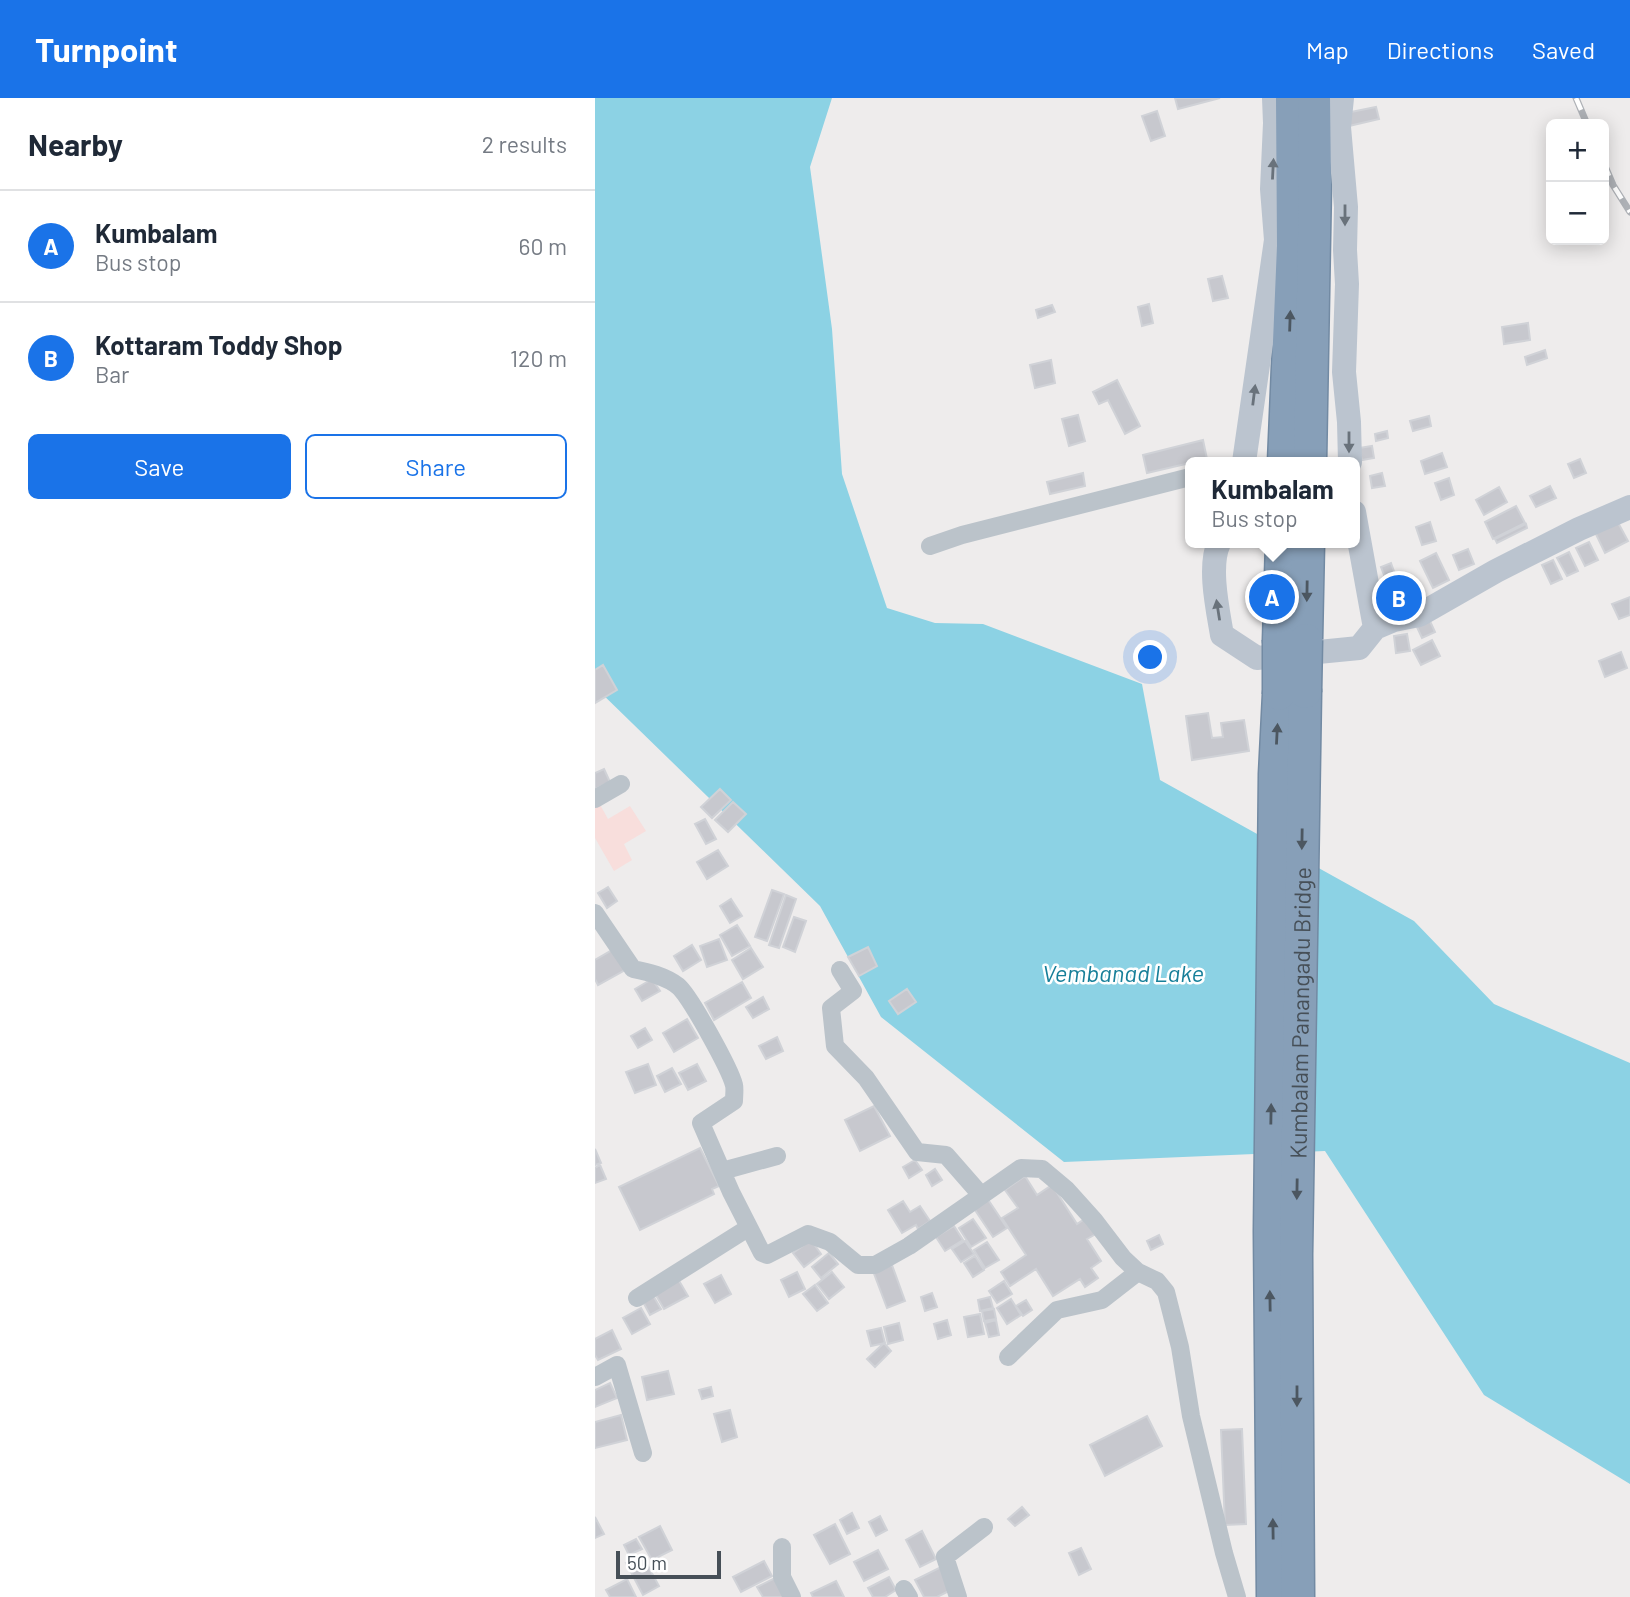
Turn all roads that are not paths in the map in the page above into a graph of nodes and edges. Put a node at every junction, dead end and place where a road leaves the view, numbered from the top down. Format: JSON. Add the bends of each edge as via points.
{"nodes":[{"id":1,"x":1274,"y":98,"type":"edge"},
{"id":2,"x":1292,"y":98,"type":"edge"},
{"id":3,"x":1314,"y":98,"type":"edge"},
{"id":4,"x":1342,"y":98,"type":"edge"},
{"id":5,"x":1245,"y":457,"type":"edge"},
{"id":6,"x":1284,"y":457,"type":"edge"},
{"id":7,"x":1310,"y":457,"type":"edge"},
{"id":8,"x":1350,"y":457,"type":"edge"},
{"id":9,"x":1185,"y":478,"type":"edge"},
{"id":10,"x":1630,"y":507,"type":"edge"},
{"id":11,"x":1360,"y":545,"type":"edge"},
{"id":12,"x":930,"y":546,"type":"dead end"},
{"id":13,"x":1216,"y":548,"type":"edge"},
{"id":14,"x":1282,"y":548,"type":"edge"},
{"id":15,"x":1307,"y":548,"type":"edge"},
{"id":16,"x":1375,"y":628,"type":"junction"},
{"id":17,"x":1292,"y":648,"type":"junction"},
{"id":18,"x":1289,"y":772,"type":"junction"},
{"id":19,"x":621,"y":784,"type":"dead end"},
{"id":20,"x":595,"y":799,"type":"edge"},
{"id":21,"x":595,"y":913,"type":"edge"},
{"id":22,"x":840,"y":970,"type":"dead end"},
{"id":23,"x":777,"y":1156,"type":"dead end"},
{"id":24,"x":722,"y":1171,"type":"junction"},
{"id":25,"x":981,"y":1195,"type":"junction"},
{"id":26,"x":748,"y":1228,"type":"junction"},
{"id":27,"x":1138,"y":1272,"type":"junction"},
{"id":28,"x":637,"y":1298,"type":"dead end"},
{"id":29,"x":1009,"y":1357,"type":"dead end"},
{"id":30,"x":595,"y":1377,"type":"edge"},
{"id":31,"x":643,"y":1453,"type":"dead end"},
{"id":32,"x":984,"y":1527,"type":"dead end"},
{"id":33,"x":782,"y":1547,"type":"dead end"},
{"id":34,"x":792,"y":1597,"type":"edge"},
{"id":35,"x":958,"y":1597,"type":"edge"},
{"id":36,"x":1237,"y":1597,"type":"edge"},
{"id":37,"x":1273,"y":1597,"type":"edge"},
{"id":38,"x":1297,"y":1597,"type":"edge"}],
"edges":[{"from":5,"to":1,"type":"street","one_way":true,"via":[[1276,240]]},
{"from":6,"to":2,"type":"highway","one_way":true,"via":[[1293,246]]},
{"from":3,"to":7,"type":"highway"},
{"from":4,"to":8,"type":"street","one_way":true,"via":[[1339,127],[1347,284],[1344,372]]},
{"from":9,"to":12,"type":"street"},
{"from":10,"to":16,"type":"street","via":[[1496,571],[1419,615]]},
{"from":11,"to":16,"type":"street"},
{"from":17,"to":13,"type":"street","one_way":true,"via":[[1222,635],[1216,599]]},
{"from":14,"to":17,"type":"highway"},
{"from":15,"to":17,"type":"highway","one_way":true},
{"from":16,"to":17,"type":"street","via":[[1359,648]]},
{"from":17,"to":18,"type":"highway","bridge":true},
{"from":37,"to":18,"type":"highway","name":"Kumbalam Panangadu Bridge","one_way":true,"via":[[1269,1231]]},
{"from":18,"to":38,"type":"highway","name":"Kumbalam Panangadu Bridge","one_way":true},
{"from":19,"to":20,"type":"street"},
{"from":21,"to":24,"type":"street","via":[[633,969],[677,985],[691,1001],[725,1063],[735,1086],[734,1101],[701,1123]]},
{"from":22,"to":25,"type":"street","via":[[853,991],[831,1008],[835,1046],[866,1078],[917,1152],[946,1155]]},
{"from":23,"to":24,"type":"street"},
{"from":24,"to":26,"type":"street"},
{"from":25,"to":26,"type":"street","via":[[875,1265],[858,1265],[830,1242],[808,1234],[762,1254]]},
{"from":25,"to":27,"type":"street","via":[[1021,1168],[1042,1170],[1067,1190]]},
{"from":26,"to":28,"type":"street"},
{"from":27,"to":29,"type":"street","via":[[1102,1300],[1057,1310]]},
{"from":27,"to":36,"type":"street","via":[[1157,1280],[1166,1292],[1191,1416]]},
{"from":30,"to":31,"type":"street","via":[[617,1365]]},
{"from":32,"to":35,"type":"street","via":[[945,1557]]},
{"from":33,"to":34,"type":"street","via":[[782,1577]]}]}
